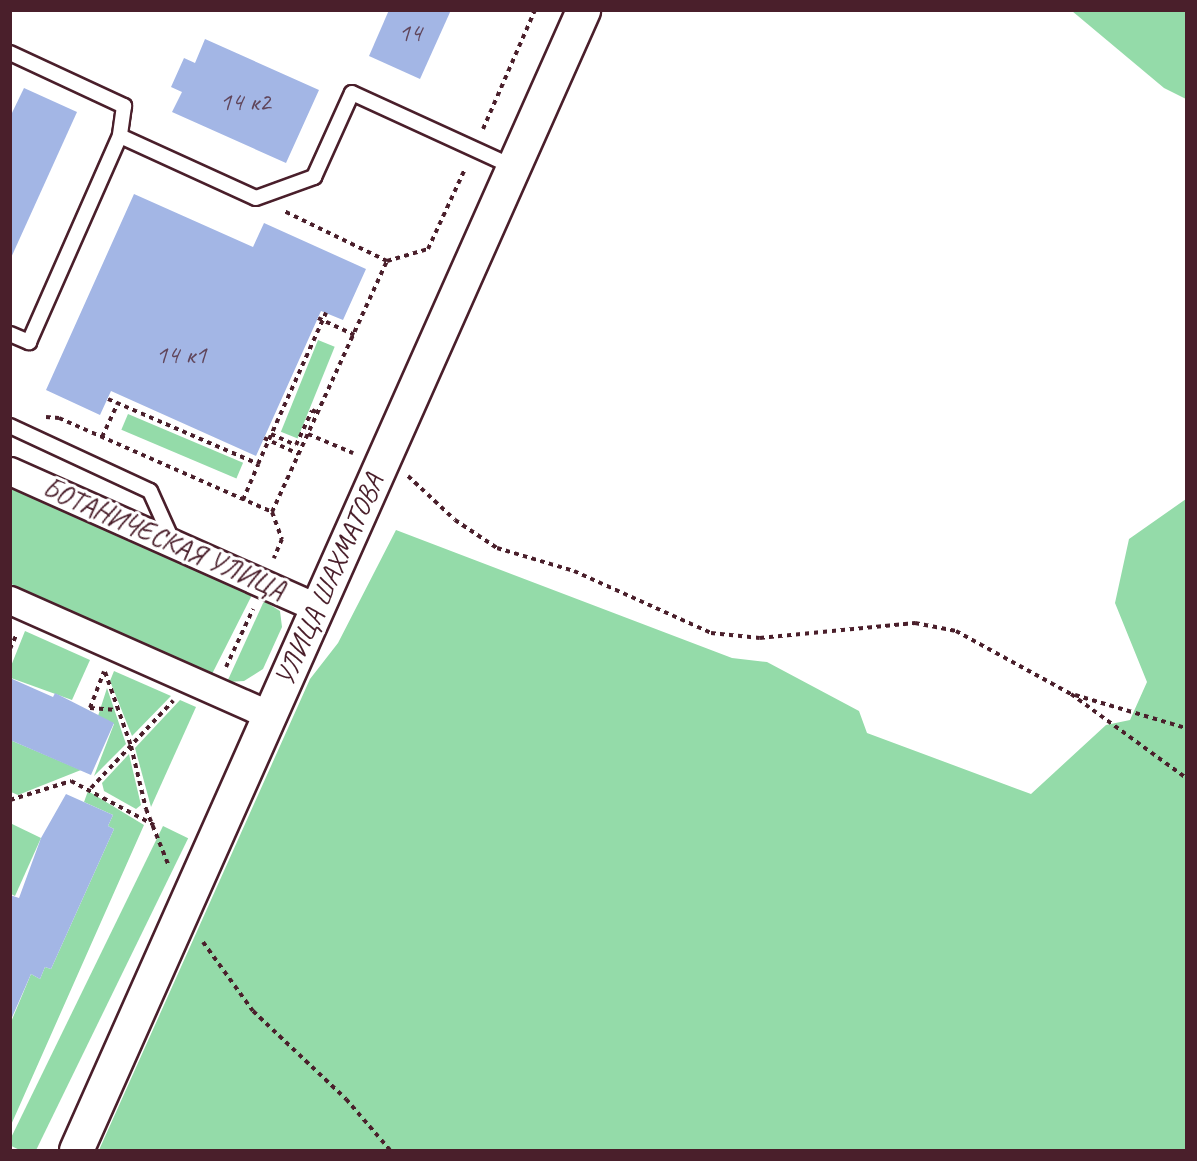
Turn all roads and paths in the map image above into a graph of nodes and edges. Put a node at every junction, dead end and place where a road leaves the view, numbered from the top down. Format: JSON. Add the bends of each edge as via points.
{"nodes":[{"id":1,"x":583,"y":10,"type":"edge"},
{"id":2,"x":10,"y":53,"type":"edge"},
{"id":3,"x":120,"y":136,"type":"junction"},
{"id":4,"x":514,"y":167,"type":"junction"},
{"id":5,"x":256,"y":198,"type":"junction"},
{"id":6,"x":326,"y":313,"type":"dead end"},
{"id":7,"x":320,"y":319,"type":"junction"},
{"id":8,"x":10,"y":334,"type":"edge"},
{"id":9,"x":354,"y":335,"type":"junction"},
{"id":10,"x":108,"y":399,"type":"dead end"},
{"id":11,"x":118,"y":404,"type":"junction"},
{"id":12,"x":318,"y":413,"type":"junction"},
{"id":13,"x":39,"y":417,"type":"dead end"},
{"id":14,"x":10,"y":426,"type":"edge"},
{"id":15,"x":272,"y":434,"type":"junction"},
{"id":16,"x":308,"y":434,"type":"junction"},
{"id":17,"x":102,"y":437,"type":"junction"},
{"id":18,"x":264,"y":438,"type":"dead end"},
{"id":19,"x":269,"y":440,"type":"junction"},
{"id":20,"x":299,"y":454,"type":"junction"},
{"id":21,"x":359,"y":456,"type":"dead end"},
{"id":22,"x":258,"y":464,"type":"junction"},
{"id":23,"x":10,"y":471,"type":"edge"},
{"id":24,"x":407,"y":475,"type":"dead end"},
{"id":25,"x":243,"y":500,"type":"junction"},
{"id":26,"x":272,"y":513,"type":"junction"},
{"id":27,"x":174,"y":544,"type":"junction"},
{"id":28,"x":272,"y":564,"type":"dead end"},
{"id":29,"x":259,"y":598,"type":"dead end"},
{"id":30,"x":10,"y":600,"type":"edge"},
{"id":31,"x":317,"y":608,"type":"junction"},
{"id":32,"x":105,"y":670,"type":"dead end"},
{"id":33,"x":220,"y":679,"type":"dead end"},
{"id":34,"x":109,"y":686,"type":"dead end"},
{"id":35,"x":1071,"y":693,"type":"junction"},
{"id":36,"x":179,"y":695,"type":"dead end"},
{"id":37,"x":118,"y":710,"type":"junction"},
{"id":38,"x":269,"y":715,"type":"junction"},
{"id":39,"x":1186,"y":728,"type":"edge"},
{"id":40,"x":131,"y":746,"type":"junction"},
{"id":41,"x":1186,"y":778,"type":"edge"},
{"id":42,"x":91,"y":788,"type":"junction"},
{"id":43,"x":10,"y":800,"type":"edge"},
{"id":44,"x":154,"y":825,"type":"junction"},
{"id":45,"x":183,"y":909,"type":"junction"},
{"id":46,"x":76,"y":1150,"type":"edge"},
{"id":47,"x":390,"y":1150,"type":"edge"}],
"edges":[{"from":1,"to":4,"type":"street","name":"УЛИЦА ШАХМАТОВА"},
{"from":2,"to":3,"type":"lane","via":[[124,106]]},
{"from":3,"to":5,"type":"lane"},
{"from":3,"to":8,"type":"lane","via":[[29,342]]},
{"from":4,"to":5,"type":"lane","via":[[352,93],[314,177]]},
{"from":4,"to":31,"type":"street","name":"УЛИЦА ШАХМАТОВА"},
{"from":5,"to":9,"type":"path","via":[[387,261]]},
{"from":6,"to":7,"type":"path"},
{"from":7,"to":9,"type":"path"},
{"from":7,"to":15,"type":"path"},
{"from":9,"to":12,"type":"path"},
{"from":10,"to":11,"type":"path"},
{"from":11,"to":17,"type":"path"},
{"from":11,"to":22,"type":"path"},
{"from":12,"to":15,"type":"path","via":[[312,410],[296,445]]},
{"from":12,"to":16,"type":"path"},
{"from":13,"to":17,"type":"path","via":[[59,418]]},
{"from":14,"to":27,"type":"lane","via":[[150,491]]},
{"from":15,"to":19,"type":"path"},
{"from":16,"to":20,"type":"path"},
{"from":16,"to":21,"type":"path"},
{"from":17,"to":25,"type":"path"},
{"from":18,"to":19,"type":"path"},
{"from":19,"to":20,"type":"path"},
{"from":19,"to":22,"type":"path"},
{"from":20,"to":26,"type":"path"},
{"from":22,"to":25,"type":"path"},
{"from":23,"to":27,"type":"street","name":"БОТАНИЧЕСКАЯ УЛИЦА"},
{"from":24,"to":35,"type":"path","via":[[454,520],[497,548],[574,571],[711,633],[760,638],[915,623],[956,631]]},
{"from":25,"to":26,"type":"path"},
{"from":26,"to":28,"type":"path","via":[[282,539]]},
{"from":27,"to":31,"type":"street","name":"БОТАНИЧЕСКАЯ УЛИЦА"},
{"from":29,"to":33,"type":"path"},
{"from":30,"to":38,"type":"street"},
{"from":31,"to":38,"type":"street","name":"УЛИЦА ШАХМАТОВА"},
{"from":32,"to":37,"type":"path","via":[[90,708]]},
{"from":34,"to":37,"type":"path"},
{"from":35,"to":39,"type":"path"},
{"from":35,"to":41,"type":"path"},
{"from":36,"to":40,"type":"path"},
{"from":37,"to":40,"type":"path"},
{"from":38,"to":45,"type":"street","name":"УЛИЦА ШАХМАТОВА"},
{"from":40,"to":42,"type":"path"},
{"from":40,"to":44,"type":"path","via":[[146,809]]},
{"from":42,"to":43,"type":"path","via":[[71,781]]},
{"from":42,"to":44,"type":"path"},
{"from":44,"to":45,"type":"path"},
{"from":45,"to":46,"type":"street","name":"УЛИЦА ШАХМАТОВА"},
{"from":45,"to":47,"type":"path","via":[[253,1011],[346,1099]]}]}
